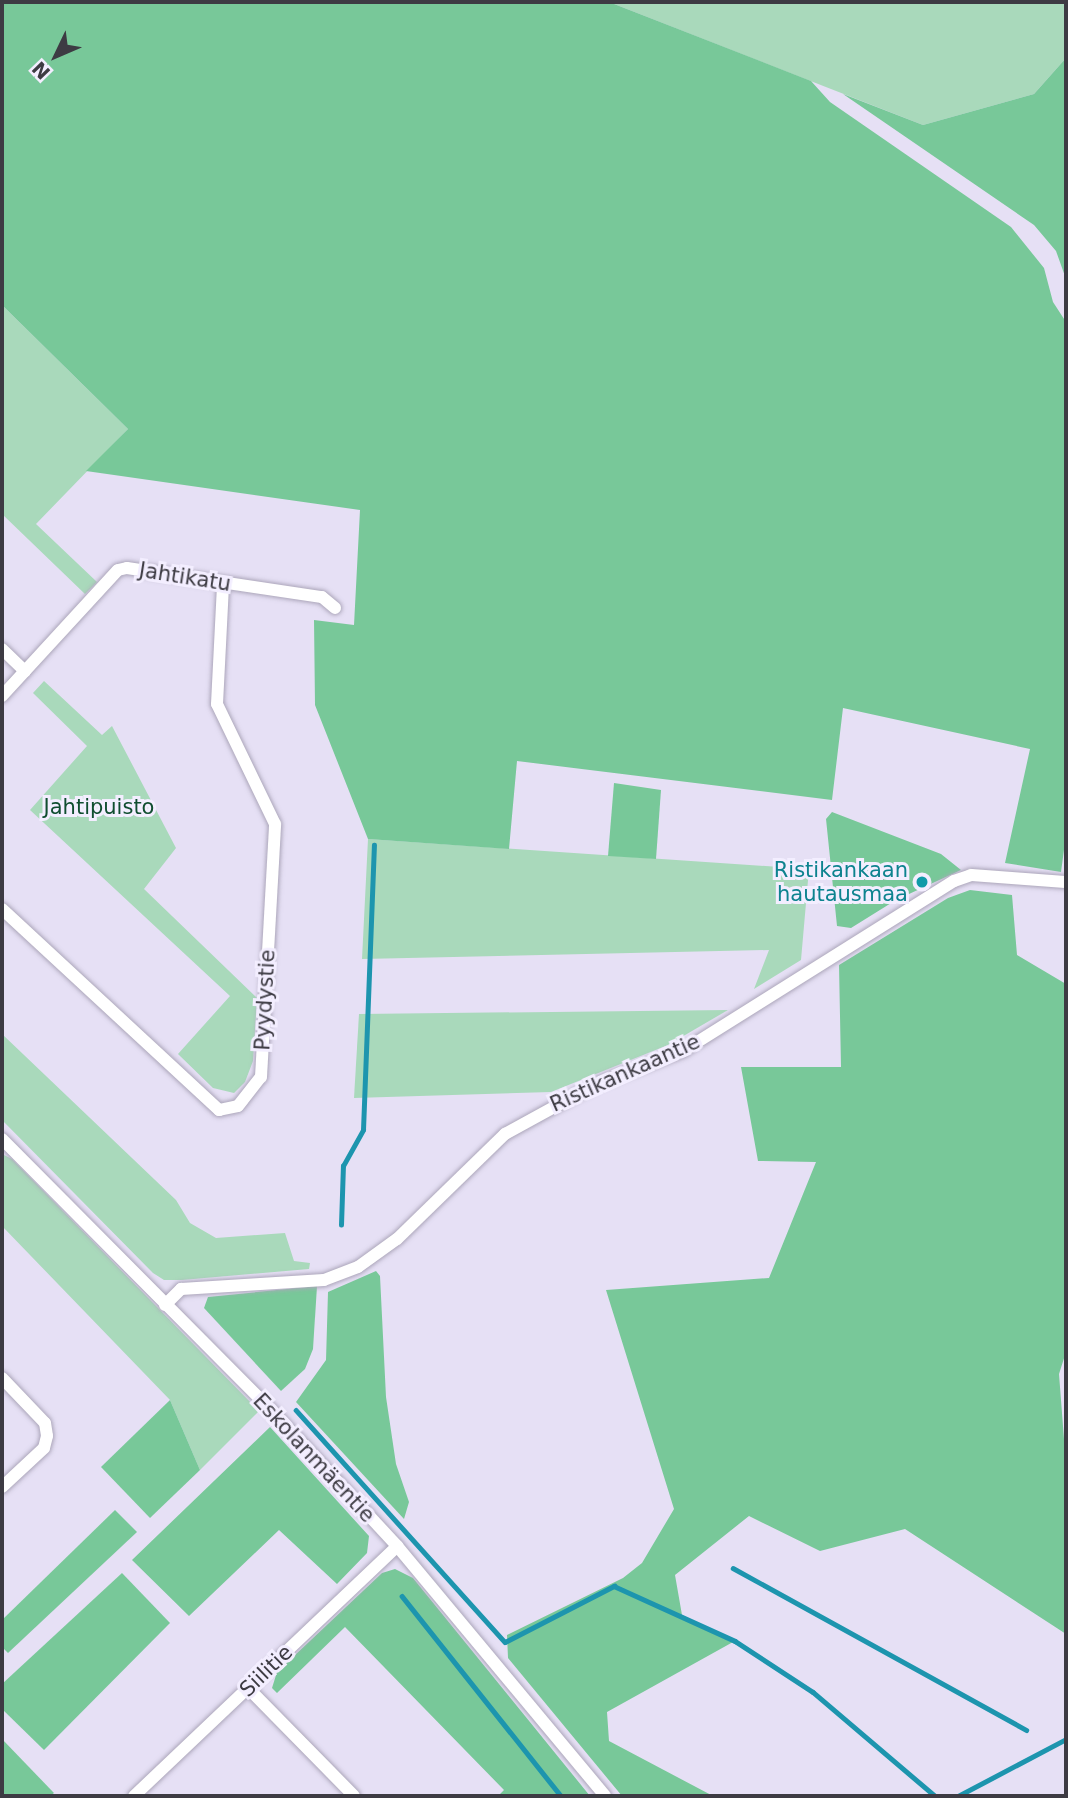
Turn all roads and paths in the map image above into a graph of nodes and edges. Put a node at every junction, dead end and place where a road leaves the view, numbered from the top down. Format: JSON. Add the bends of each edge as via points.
{"nodes":[{"id":1,"x":223,"y":584,"type":"junction"},
{"id":2,"x":335,"y":608,"type":"dead end"},
{"id":3,"x":2,"y":649,"type":"edge"},
{"id":4,"x":25,"y":671,"type":"junction"},
{"id":5,"x":2,"y":696,"type":"edge"},
{"id":6,"x":1066,"y":883,"type":"edge"},
{"id":7,"x":2,"y":909,"type":"edge"},
{"id":8,"x":2,"y":1139,"type":"edge"},
{"id":9,"x":165,"y":1305,"type":"junction"},
{"id":10,"x":2,"y":1378,"type":"edge"},
{"id":11,"x":2,"y":1487,"type":"edge"},
{"id":12,"x":397,"y":1546,"type":"junction"},
{"id":13,"x":248,"y":1688,"type":"junction"},
{"id":14,"x":134,"y":1796,"type":"edge"},
{"id":15,"x":354,"y":1796,"type":"edge"},
{"id":16,"x":605,"y":1796,"type":"edge"}],
"edges":[{"from":1,"to":2,"type":"street","name":"Jahtikatu","via":[[322,597]]},
{"from":1,"to":4,"type":"street","name":"Jahtikatu","via":[[118,570]]},
{"from":1,"to":7,"type":"street","name":"Pyydystie","via":[[217,704],[275,824],[261,1077],[238,1106],[219,1110]]},
{"from":3,"to":4,"type":"street"},
{"from":4,"to":5,"type":"street","name":"Jahtikatu"},
{"from":6,"to":9,"type":"street","name":"Ristikankaantie","via":[[971,876],[954,881],[683,1051],[596,1084],[505,1134],[397,1239],[358,1267],[324,1280],[181,1289]]},
{"from":8,"to":9,"type":"street","name":"Eskolanmäentie"},
{"from":9,"to":12,"type":"street","name":"Eskolanmäentie","via":[[273,1412]]},
{"from":10,"to":11,"type":"street","via":[[45,1423],[47,1436],[44,1448]]},
{"from":12,"to":13,"type":"street","name":"Siilitie"},
{"from":12,"to":16,"type":"street","name":"Eskolanmäentie"},
{"from":13,"to":14,"type":"street","name":"Siilitie"},
{"from":13,"to":15,"type":"street"}]}
